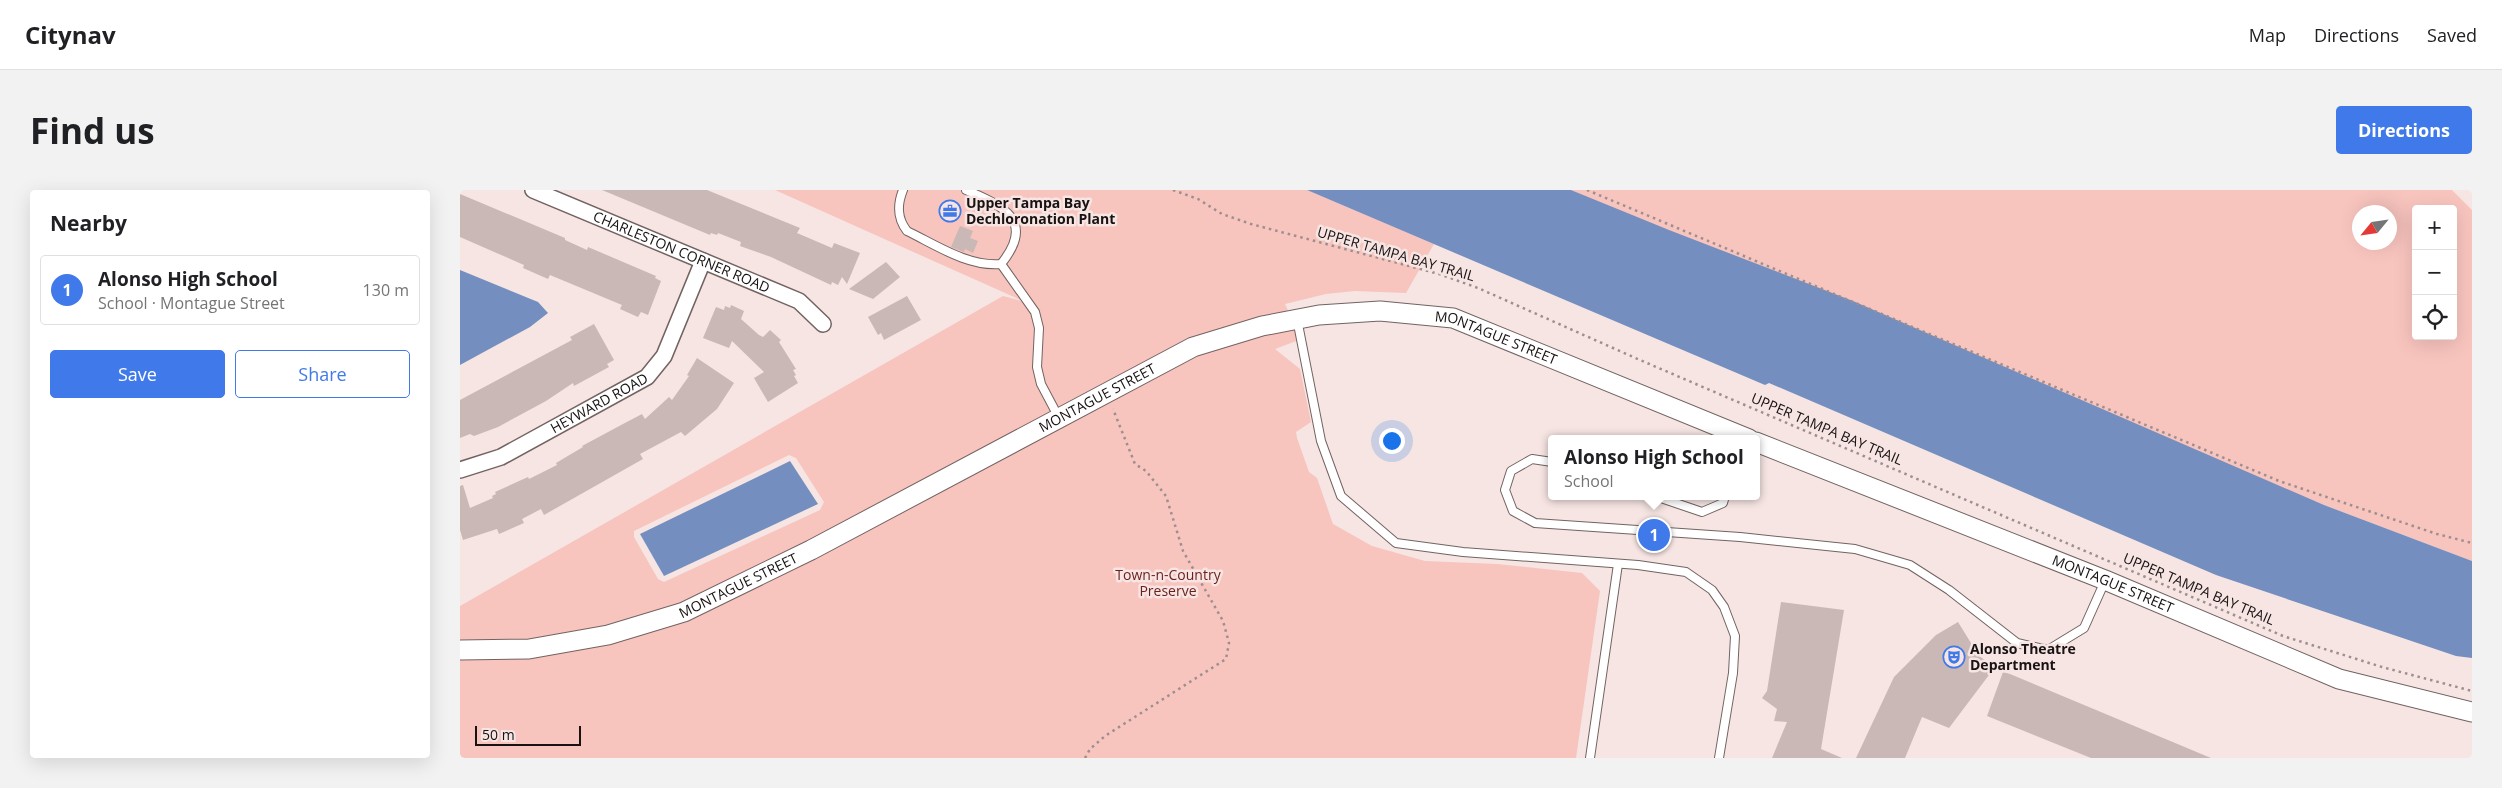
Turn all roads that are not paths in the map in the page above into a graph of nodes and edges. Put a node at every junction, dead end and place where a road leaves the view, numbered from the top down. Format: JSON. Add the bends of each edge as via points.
{"nodes":[{"id":1,"x":533,"y":190,"type":"edge"},
{"id":2,"x":903,"y":190,"type":"edge"},
{"id":3,"x":966,"y":190,"type":"edge"},
{"id":4,"x":703,"y":261,"type":"junction"},
{"id":5,"x":1001,"y":264,"type":"junction"},
{"id":6,"x":1297,"y":319,"type":"junction"},
{"id":7,"x":823,"y":324,"type":"dead end"},
{"id":8,"x":1059,"y":418,"type":"junction"},
{"id":9,"x":1738,"y":435,"type":"edge"},
{"id":10,"x":1760,"y":444,"type":"edge"},
{"id":11,"x":1548,"y":461,"type":"edge"},
{"id":12,"x":460,"y":470,"type":"edge"},
{"id":13,"x":1667,"y":500,"type":"edge"},
{"id":14,"x":1724,"y":500,"type":"edge"},
{"id":15,"x":1618,"y":564,"type":"junction"},
{"id":16,"x":2105,"y":580,"type":"junction"},
{"id":17,"x":460,"y":650,"type":"edge"},
{"id":18,"x":2472,"y":712,"type":"edge"},
{"id":19,"x":1590,"y":758,"type":"edge"},
{"id":20,"x":1719,"y":758,"type":"edge"}],
"edges":[{"from":1,"to":4,"type":"street","name":"CHARLESTON CORNER ROAD"},
{"from":2,"to":5,"type":"lane","via":[[898,210],[900,222],[907,231],[970,261]]},
{"from":3,"to":5,"type":"lane","via":[[1003,207],[1015,225],[1014,246]]},
{"from":4,"to":7,"type":"street","name":"CHARLESTON CORNER ROAD","via":[[799,301]]},
{"from":4,"to":12,"type":"street","name":"HEYWARD ROAD","via":[[664,356],[647,376],[501,457]]},
{"from":5,"to":8,"type":"lane","via":[[1035,312],[1039,328],[1039,375]]},
{"from":6,"to":8,"type":"street","name":"MONTAGUE STREET","via":[[1193,347]]},
{"from":6,"to":9,"type":"street","name":"MONTAGUE STREET","via":[[1380,312],[1454,318]]},
{"from":6,"to":15,"type":"lane","via":[[1321,441],[1341,496],[1396,543],[1463,552]]},
{"from":8,"to":17,"type":"street","name":"MONTAGUE STREET","via":[[811,550],[684,612],[608,635],[529,649]]},
{"from":10,"to":16,"type":"street","name":"MONTAGUE STREET"},
{"from":11,"to":16,"type":"lane","via":[[1532,459],[1511,471],[1505,490],[1513,511],[1535,523],[1855,549],[1910,565],[1949,590],[2017,643],[2036,649],[2048,650],[2084,628]]},
{"from":13,"to":14,"type":"lane","via":[[1702,512]]},
{"from":15,"to":19,"type":"lane"},
{"from":15,"to":20,"type":"lane","via":[[1686,572],[1712,590],[1724,607],[1735,636],[1733,673]]},
{"from":16,"to":18,"type":"street","name":"MONTAGUE STREET","via":[[2339,679]]}]}
